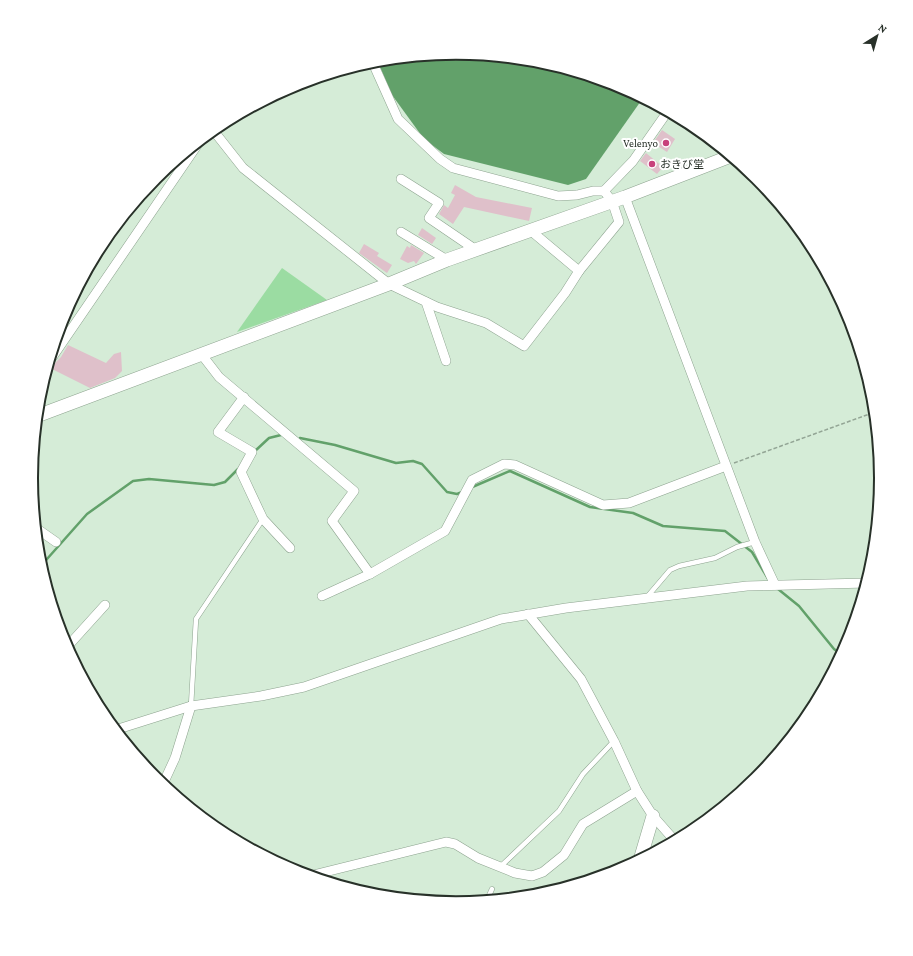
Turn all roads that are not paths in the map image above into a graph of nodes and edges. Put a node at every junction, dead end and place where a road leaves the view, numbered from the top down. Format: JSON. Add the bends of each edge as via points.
{"nodes":[{"id":1,"x":375,"y":68,"type":"edge"},
{"id":2,"x":665,"y":115,"type":"edge"},
{"id":3,"x":218,"y":135,"type":"edge"},
{"id":4,"x":190,"y":156,"type":"edge"},
{"id":5,"x":726,"y":158,"type":"edge"},
{"id":6,"x":401,"y":179,"type":"dead end"},
{"id":7,"x":614,"y":196,"type":"junction"},
{"id":8,"x":530,"y":230,"type":"junction"},
{"id":9,"x":400,"y":232,"type":"dead end"},
{"id":10,"x":476,"y":250,"type":"junction"},
{"id":11,"x":447,"y":260,"type":"junction"},
{"id":12,"x":579,"y":271,"type":"junction"},
{"id":13,"x":389,"y":284,"type":"junction"},
{"id":14,"x":426,"y":302,"type":"junction"},
{"id":15,"x":58,"y":348,"type":"edge"},
{"id":16,"x":202,"y":355,"type":"junction"},
{"id":17,"x":446,"y":361,"type":"dead end"},
{"id":18,"x":244,"y":398,"type":"junction"},
{"id":19,"x":43,"y":414,"type":"edge"},
{"id":20,"x":726,"y":466,"type":"junction"},
{"id":21,"x":263,"y":519,"type":"junction"},
{"id":22,"x":42,"y":532,"type":"edge"},
{"id":23,"x":56,"y":542,"type":"dead end"},
{"id":24,"x":755,"y":542,"type":"junction"},
{"id":25,"x":290,"y":548,"type":"dead end"},
{"id":26,"x":370,"y":574,"type":"junction"},
{"id":27,"x":861,"y":584,"type":"edge"},
{"id":28,"x":776,"y":585,"type":"junction"},
{"id":29,"x":322,"y":596,"type":"dead end"},
{"id":30,"x":644,"y":600,"type":"junction"},
{"id":31,"x":105,"y":605,"type":"dead end"},
{"id":32,"x":528,"y":614,"type":"junction"},
{"id":33,"x":72,"y":642,"type":"edge"},
{"id":34,"x":191,"y":706,"type":"junction"},
{"id":35,"x":121,"y":728,"type":"edge"},
{"id":36,"x":614,"y":740,"type":"junction"},
{"id":37,"x":165,"y":778,"type":"edge"},
{"id":38,"x":637,"y":791,"type":"junction"},
{"id":39,"x":653,"y":816,"type":"junction"},
{"id":40,"x":671,"y":837,"type":"edge"},
{"id":41,"x":642,"y":853,"type":"edge"},
{"id":42,"x":500,"y":867,"type":"junction"},
{"id":43,"x":320,"y":873,"type":"edge"},
{"id":44,"x":492,"y":889,"type":"dead end"},
{"id":45,"x":489,"y":895,"type":"edge"}],
"edges":[{"from":1,"to":7,"type":"street","via":[[398,119],[453,168],[558,196],[593,191]]},
{"from":2,"to":7,"type":"street","via":[[633,161]]},
{"from":3,"to":13,"type":"street","via":[[243,168]]},
{"from":4,"to":15,"type":"street"},
{"from":5,"to":7,"type":"street"},
{"from":6,"to":10,"type":"street","via":[[439,203],[429,218]]},
{"from":7,"to":8,"type":"street"},
{"from":7,"to":12,"type":"street","via":[[619,222]]},
{"from":7,"to":20,"type":"street"},
{"from":8,"to":10,"type":"street"},
{"from":8,"to":12,"type":"street"},
{"from":9,"to":11,"type":"street"},
{"from":10,"to":11,"type":"street"},
{"from":11,"to":13,"type":"street"},
{"from":12,"to":14,"type":"street","via":[[524,346],[486,323]]},
{"from":13,"to":14,"type":"street"},
{"from":13,"to":16,"type":"street"},
{"from":14,"to":17,"type":"street"},
{"from":16,"to":18,"type":"street","via":[[219,377]]},
{"from":16,"to":19,"type":"street"},
{"from":18,"to":21,"type":"street","via":[[218,432],[252,452],[241,472]]},
{"from":18,"to":26,"type":"street","via":[[354,491],[332,521]]},
{"from":20,"to":24,"type":"street"},
{"from":20,"to":26,"type":"street","via":[[629,503],[603,505],[515,464],[504,464],[472,480],[444,531]]},
{"from":21,"to":25,"type":"street"},
{"from":21,"to":34,"type":"lane","via":[[196,619]]},
{"from":22,"to":23,"type":"street"},
{"from":24,"to":28,"type":"street"},
{"from":24,"to":30,"type":"lane","via":[[737,547],[715,558],[670,570]]},
{"from":26,"to":29,"type":"street"},
{"from":27,"to":28,"type":"street"},
{"from":28,"to":30,"type":"street","via":[[747,586]]},
{"from":30,"to":32,"type":"street"},
{"from":31,"to":33,"type":"street"},
{"from":32,"to":34,"type":"street","via":[[501,619],[304,687]]},
{"from":32,"to":36,"type":"street","via":[[581,680]]},
{"from":34,"to":35,"type":"street"},
{"from":34,"to":37,"type":"street","via":[[176,758]]},
{"from":36,"to":38,"type":"street"},
{"from":36,"to":42,"type":"lane","via":[[583,774],[559,811]]},
{"from":38,"to":39,"type":"street"},
{"from":38,"to":42,"type":"street","via":[[583,824],[564,856],[543,872],[532,876]]},
{"from":39,"to":40,"type":"street"},
{"from":39,"to":41,"type":"street"},
{"from":42,"to":43,"type":"street","via":[[478,858],[460,846],[446,842]]},
{"from":44,"to":45,"type":"lane"}]}
